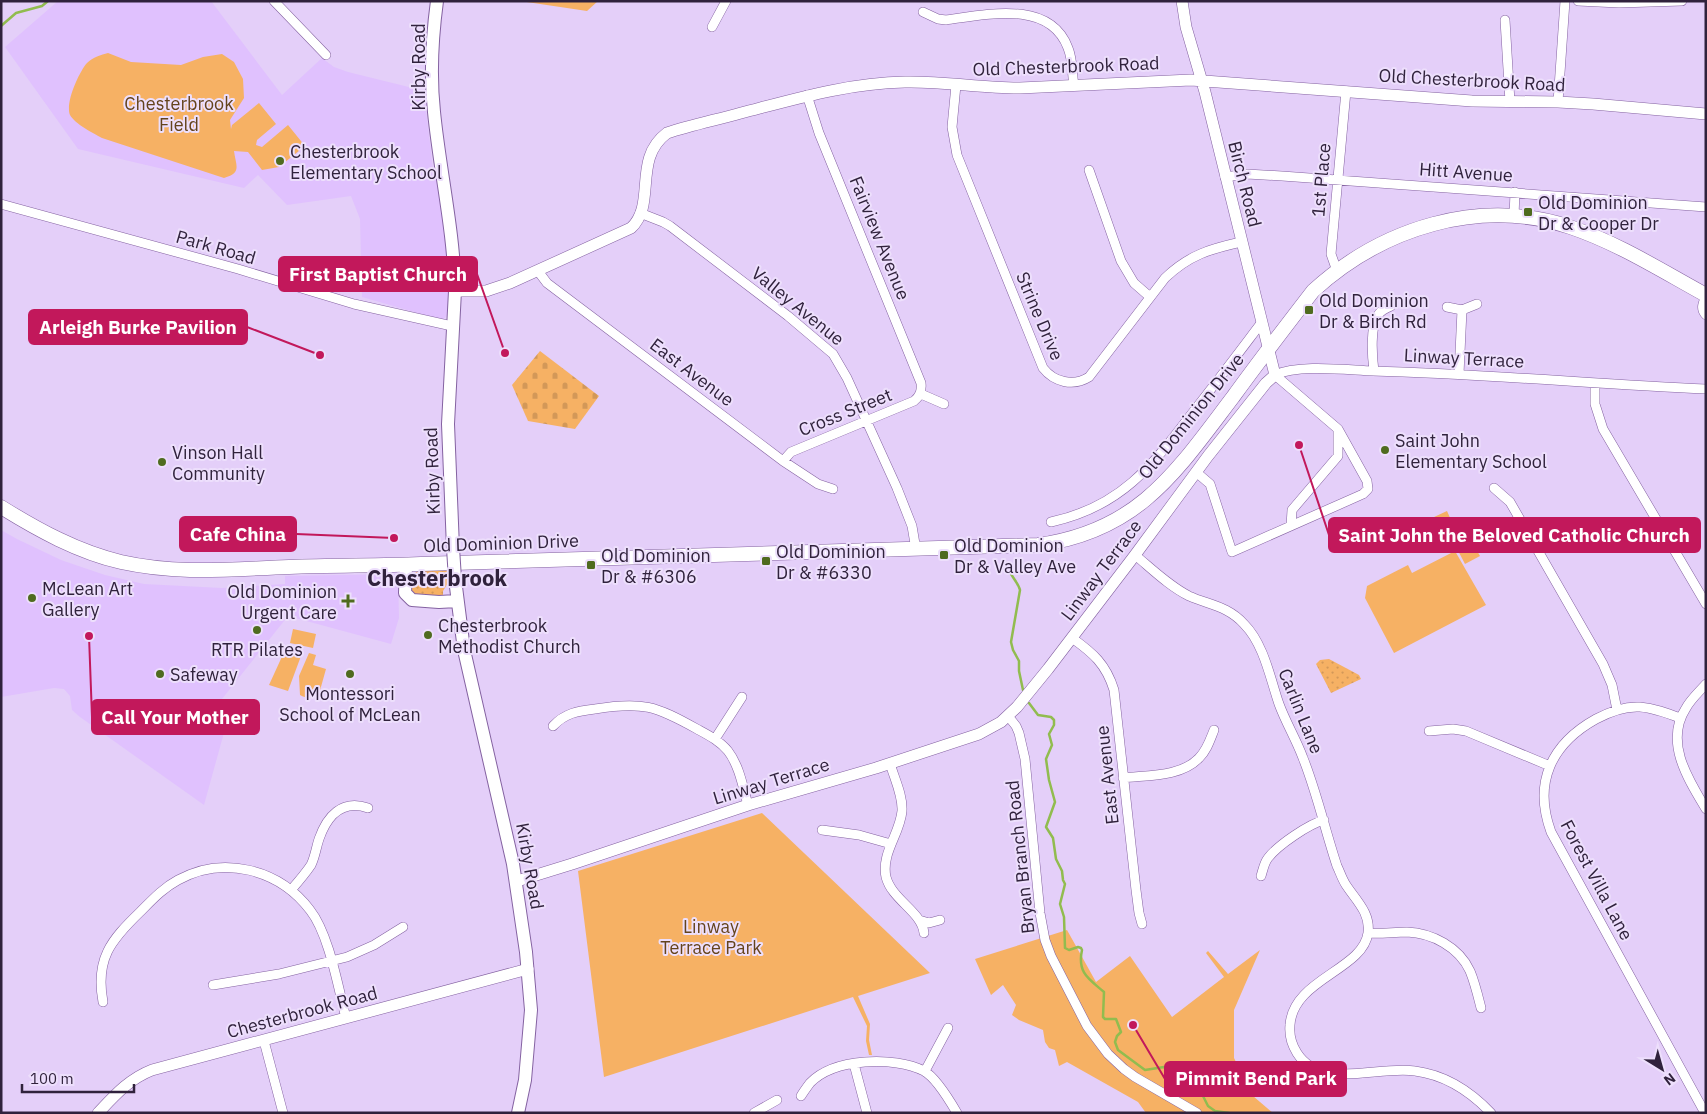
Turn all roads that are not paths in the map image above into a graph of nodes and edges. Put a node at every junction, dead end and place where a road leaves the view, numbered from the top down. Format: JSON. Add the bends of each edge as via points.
{"nodes":[{"id":1,"x":274,"y":1,"type":"edge"},
{"id":2,"x":437,"y":1,"type":"edge"},
{"id":3,"x":726,"y":1,"type":"edge"},
{"id":4,"x":1182,"y":1,"type":"edge"},
{"id":5,"x":1565,"y":1,"type":"edge"},
{"id":6,"x":1578,"y":1,"type":"edge"},
{"id":7,"x":1682,"y":1,"type":"edge"},
{"id":8,"x":923,"y":12,"type":"dead end"},
{"id":9,"x":1505,"y":20,"type":"dead end"},
{"id":10,"x":712,"y":27,"type":"dead end"},
{"id":11,"x":326,"y":55,"type":"dead end"},
{"id":12,"x":1201,"y":81,"type":"junction"},
{"id":13,"x":956,"y":85,"type":"junction"},
{"id":14,"x":1074,"y":86,"type":"junction"},
{"id":15,"x":1346,"y":91,"type":"junction"},
{"id":16,"x":807,"y":95,"type":"junction"},
{"id":17,"x":1510,"y":102,"type":"junction"},
{"id":18,"x":1558,"y":102,"type":"junction"},
{"id":19,"x":1706,"y":114,"type":"edge"},
{"id":20,"x":1088,"y":170,"type":"dead end"},
{"id":21,"x":1225,"y":177,"type":"junction"},
{"id":22,"x":1338,"y":180,"type":"junction"},
{"id":23,"x":1515,"y":192,"type":"junction"},
{"id":24,"x":1,"y":204,"type":"edge"},
{"id":25,"x":1706,"y":207,"type":"edge"},
{"id":26,"x":640,"y":214,"type":"junction"},
{"id":27,"x":1514,"y":216,"type":"junction"},
{"id":28,"x":1241,"y":242,"type":"junction"},
{"id":29,"x":538,"y":271,"type":"junction"},
{"id":30,"x":1337,"y":271,"type":"junction"},
{"id":31,"x":455,"y":291,"type":"junction"},
{"id":32,"x":1706,"y":295,"type":"edge"},
{"id":33,"x":1150,"y":297,"type":"junction"},
{"id":34,"x":1477,"y":304,"type":"dead end"},
{"id":35,"x":1391,"y":306,"type":"dead end"},
{"id":36,"x":1447,"y":307,"type":"dead end"},
{"id":37,"x":1462,"y":310,"type":"junction"},
{"id":38,"x":1706,"y":315,"type":"edge"},
{"id":39,"x":1262,"y":322,"type":"junction"},
{"id":40,"x":452,"y":326,"type":"junction"},
{"id":41,"x":1269,"y":348,"type":"junction"},
{"id":42,"x":1374,"y":371,"type":"junction"},
{"id":43,"x":1460,"y":374,"type":"junction"},
{"id":44,"x":1275,"y":375,"type":"junction"},
{"id":45,"x":1595,"y":384,"type":"junction"},
{"id":46,"x":1706,"y":389,"type":"edge"},
{"id":47,"x":920,"y":394,"type":"junction"},
{"id":48,"x":944,"y":404,"type":"dead end"},
{"id":49,"x":867,"y":421,"type":"junction"},
{"id":50,"x":1338,"y":429,"type":"junction"},
{"id":51,"x":782,"y":461,"type":"junction"},
{"id":52,"x":1196,"y":472,"type":"junction"},
{"id":53,"x":1494,"y":488,"type":"dead end"},
{"id":54,"x":833,"y":489,"type":"dead end"},
{"id":55,"x":1,"y":507,"type":"edge"},
{"id":56,"x":1051,"y":522,"type":"dead end"},
{"id":57,"x":1291,"y":526,"type":"junction"},
{"id":58,"x":916,"y":550,"type":"junction"},
{"id":59,"x":1135,"y":555,"type":"junction"},
{"id":60,"x":406,"y":565,"type":"junction"},
{"id":61,"x":457,"y":601,"type":"junction"},
{"id":62,"x":1706,"y":604,"type":"edge"},
{"id":63,"x":1072,"y":638,"type":"junction"},
{"id":64,"x":1706,"y":684,"type":"edge"},
{"id":65,"x":742,"y":698,"type":"dead end"},
{"id":66,"x":1617,"y":710,"type":"junction"},
{"id":67,"x":1008,"y":716,"type":"junction"},
{"id":68,"x":1680,"y":718,"type":"junction"},
{"id":69,"x":553,"y":726,"type":"dead end"},
{"id":70,"x":1214,"y":730,"type":"dead end"},
{"id":71,"x":1429,"y":731,"type":"dead end"},
{"id":72,"x":715,"y":739,"type":"junction"},
{"id":73,"x":890,"y":763,"type":"junction"},
{"id":74,"x":1550,"y":766,"type":"junction"},
{"id":75,"x":1124,"y":778,"type":"junction"},
{"id":76,"x":748,"y":805,"type":"junction"},
{"id":77,"x":368,"y":808,"type":"dead end"},
{"id":78,"x":1706,"y":808,"type":"edge"},
{"id":79,"x":1324,"y":820,"type":"junction"},
{"id":80,"x":822,"y":830,"type":"dead end"},
{"id":81,"x":891,"y":844,"type":"junction"},
{"id":82,"x":1261,"y":876,"type":"dead end"},
{"id":83,"x":517,"y":881,"type":"junction"},
{"id":84,"x":291,"y":890,"type":"junction"},
{"id":85,"x":918,"y":920,"type":"junction"},
{"id":86,"x":940,"y":920,"type":"dead end"},
{"id":87,"x":1142,"y":924,"type":"dead end"},
{"id":88,"x":404,"y":927,"type":"dead end"},
{"id":89,"x":924,"y":933,"type":"dead end"},
{"id":90,"x":1368,"y":933,"type":"junction"},
{"id":91,"x":331,"y":961,"type":"junction"},
{"id":92,"x":528,"y":969,"type":"junction"},
{"id":93,"x":213,"y":984,"type":"dead end"},
{"id":94,"x":103,"y":1002,"type":"dead end"},
{"id":95,"x":1481,"y":1008,"type":"dead end"},
{"id":96,"x":346,"y":1018,"type":"junction"},
{"id":97,"x":948,"y":1028,"type":"dead end"},
{"id":98,"x":264,"y":1040,"type":"junction"},
{"id":99,"x":854,"y":1064,"type":"junction"},
{"id":100,"x":925,"y":1071,"type":"junction"},
{"id":101,"x":802,"y":1096,"type":"dead end"},
{"id":102,"x":777,"y":1100,"type":"dead end"},
{"id":103,"x":98,"y":1113,"type":"edge"},
{"id":104,"x":284,"y":1113,"type":"edge"},
{"id":105,"x":518,"y":1113,"type":"edge"},
{"id":106,"x":754,"y":1113,"type":"edge"},
{"id":107,"x":866,"y":1113,"type":"edge"},
{"id":108,"x":957,"y":1113,"type":"edge"},
{"id":109,"x":1197,"y":1113,"type":"edge"},
{"id":110,"x":1491,"y":1113,"type":"edge"},
{"id":111,"x":1706,"y":1113,"type":"edge"}],
"edges":[{"from":1,"to":11,"type":"street"},
{"from":2,"to":31,"type":"main road","name":"Kirby Road","via":[[432,44],[433,106],[453,241]]},
{"from":3,"to":10,"type":"street"},
{"from":4,"to":12,"type":"street","name":"Birch Road"},
{"from":5,"to":18,"type":"street"},
{"from":6,"to":7,"type":"street"},
{"from":8,"to":14,"type":"street","via":[[946,20],[1016,10],[1044,17],[1060,30],[1065,39]]},
{"from":9,"to":17,"type":"street"},
{"from":12,"to":14,"type":"street","name":"Old Chesterbrook Road"},
{"from":12,"to":15,"type":"street","name":"Old Chesterbrook Road"},
{"from":12,"to":21,"type":"street","name":"Birch Road"},
{"from":13,"to":14,"type":"street","name":"Old Chesterbrook Road"},
{"from":13,"to":16,"type":"street","name":"Old Chesterbrook Road","via":[[882,83]]},
{"from":13,"to":33,"type":"street","name":"Strine Drive","via":[[952,127],[956,155],[1047,374],[1068,382],[1089,377]]},
{"from":15,"to":17,"type":"street","name":"Old Chesterbrook Road"},
{"from":15,"to":22,"type":"street","name":"1st Place"},
{"from":16,"to":26,"type":"street","name":"Old Chesterbrook Road","via":[[667,133],[659,139],[650,155]]},
{"from":16,"to":47,"type":"street","name":"Fairview Avenue","via":[[921,383]]},
{"from":17,"to":18,"type":"street","name":"Old Chesterbrook Road"},
{"from":18,"to":19,"type":"street","name":"Old Chesterbrook Road"},
{"from":20,"to":33,"type":"street","via":[[1120,261],[1134,283]]},
{"from":21,"to":22,"type":"street","name":"Hitt Avenue","via":[[1247,174]]},
{"from":21,"to":28,"type":"street","name":"Birch Road"},
{"from":22,"to":23,"type":"street","name":"Hitt Avenue"},
{"from":22,"to":30,"type":"street","name":"1st Place","via":[[1331,254]]},
{"from":23,"to":25,"type":"street","name":"Hitt Avenue"},
{"from":23,"to":27,"type":"street"},
{"from":24,"to":40,"type":"street","name":"Park Road","via":[[354,304]]},
{"from":26,"to":29,"type":"street","via":[[636,223],[625,232]]},
{"from":26,"to":49,"type":"street","name":"Valley Avenue","via":[[670,226],[833,354]]},
{"from":27,"to":30,"type":"main road","name":"Old Dominion Drive","via":[[1473,216],[1434,223],[1372,248]]},
{"from":27,"to":32,"type":"main road","name":"Old Dominion Drive","via":[[1552,222],[1590,235]]},
{"from":28,"to":33,"type":"street","name":"Strine Drive","via":[[1212,249],[1187,260],[1165,278]]},
{"from":28,"to":39,"type":"street","name":"Birch Road"},
{"from":29,"to":31,"type":"street","via":[[486,290]]},
{"from":29,"to":51,"type":"street","name":"East Avenue","via":[[561,294]]},
{"from":30,"to":41,"type":"main road","name":"Old Dominion Drive","via":[[1313,291]]},
{"from":31,"to":40,"type":"main road","name":"Kirby Road"},
{"from":32,"to":38,"type":"street","via":[[1702,311]]},
{"from":34,"to":37,"type":"street"},
{"from":35,"to":42,"type":"street","via":[[1379,312],[1375,322]]},
{"from":36,"to":37,"type":"street"},
{"from":37,"to":43,"type":"street"},
{"from":39,"to":41,"type":"street","name":"Birch Road"},
{"from":39,"to":56,"type":"street","via":[[1173,440],[1143,474],[1100,505]]},
{"from":40,"to":61,"type":"main road","name":"Kirby Road","bridge":true,"via":[[448,432]]},
{"from":41,"to":44,"type":"street","name":"Birch Road"},
{"from":41,"to":58,"type":"main road","name":"Old Dominion Drive","via":[[1170,478],[1122,517],[1089,534],[1055,543]]},
{"from":42,"to":43,"type":"street","name":"Linway Terrace"},
{"from":42,"to":44,"type":"street","name":"Linway Terrace","via":[[1292,369]]},
{"from":43,"to":45,"type":"street","name":"Linway Terrace"},
{"from":44,"to":50,"type":"street"},
{"from":44,"to":52,"type":"street","name":"Linway Terrace"},
{"from":45,"to":46,"type":"street","name":"Linway Terrace"},
{"from":45,"to":62,"type":"street","via":[[1596,408],[1603,429]]},
{"from":47,"to":48,"type":"street"},
{"from":47,"to":49,"type":"street","name":"Cross Street","via":[[914,401]]},
{"from":49,"to":51,"type":"street","name":"Cross Street","via":[[791,452]]},
{"from":49,"to":58,"type":"street","name":"Valley Avenue","via":[[912,526]]},
{"from":50,"to":57,"type":"street","via":[[1338,456],[1292,510]]},
{"from":50,"to":57,"type":"street","via":[[1367,481],[1368,489]]},
{"from":51,"to":54,"type":"street","name":"East Avenue","via":[[818,484]]},
{"from":52,"to":57,"type":"street","via":[[1210,484],[1232,552]]},
{"from":52,"to":59,"type":"street","name":"Linway Terrace"},
{"from":53,"to":66,"type":"street","via":[[1510,502],[1603,664]]},
{"from":55,"to":60,"type":"main road","name":"Old Dominion Drive","via":[[39,530],[91,552],[120,562],[168,569],[202,571]]},
{"from":58,"to":60,"type":"main road","name":"Old Dominion Drive"},
{"from":59,"to":63,"type":"street","name":"Linway Terrace"},
{"from":59,"to":79,"type":"street","name":"Carlin Lane","via":[[1178,590],[1225,609],[1237,616],[1248,629],[1260,649]]},
{"from":60,"to":61,"type":"main road","via":[[405,593],[412,600]]},
{"from":61,"to":83,"type":"main road","name":"Kirby Road","via":[[464,650]]},
{"from":63,"to":67,"type":"street","name":"Linway Terrace"},
{"from":63,"to":75,"type":"street","name":"East Avenue","via":[[1099,660],[1111,680]]},
{"from":64,"to":68,"type":"street"},
{"from":65,"to":72,"type":"street"},
{"from":66,"to":68,"type":"street","name":"Forest Villa Lane","via":[[1640,707],[1661,710]]},
{"from":66,"to":74,"type":"street","name":"Forest Villa Lane","via":[[1577,731],[1558,750]]},
{"from":67,"to":73,"type":"street","name":"Linway Terrace","via":[[979,734]]},
{"from":67,"to":109,"type":"street","name":"Bryan Branch Road","via":[[1019,733],[1025,759],[1040,913],[1051,956],[1087,1026],[1108,1054],[1129,1073]]},
{"from":68,"to":78,"type":"street","via":[[1677,740],[1681,759]]},
{"from":69,"to":72,"type":"street","via":[[573,712],[618,705],[643,706],[672,715]]},
{"from":70,"to":75,"type":"street","via":[[1201,757],[1185,769]]},
{"from":71,"to":74,"type":"street","via":[[1466,731]]},
{"from":72,"to":76,"type":"street","via":[[734,760]]},
{"from":73,"to":76,"type":"street","name":"Linway Terrace"},
{"from":73,"to":81,"type":"street","via":[[902,800],[901,818]]},
{"from":74,"to":111,"type":"street","name":"Forest Villa Lane","via":[[1543,794],[1551,832]]},
{"from":75,"to":87,"type":"street","name":"East Avenue"},
{"from":76,"to":83,"type":"street","name":"Linway Terrace"},
{"from":77,"to":84,"type":"street","via":[[355,805],[335,812],[323,829],[311,865]]},
{"from":79,"to":82,"type":"street","via":[[1308,826],[1274,853],[1264,864]]},
{"from":79,"to":90,"type":"street","name":"Carlin Lane","via":[[1341,876],[1363,909]]},
{"from":80,"to":81,"type":"street"},
{"from":81,"to":85,"type":"street","via":[[885,868],[890,886]]},
{"from":83,"to":92,"type":"main road","name":"Kirby Road"},
{"from":84,"to":91,"type":"street","via":[[318,922]]},
{"from":84,"to":94,"type":"street","via":[[270,876],[228,867],[203,870],[177,880],[131,920],[109,948],[102,970]]},
{"from":85,"to":86,"type":"street","via":[[929,923]]},
{"from":85,"to":89,"type":"street"},
{"from":88,"to":91,"type":"street","via":[[360,952]]},
{"from":90,"to":95,"type":"street","via":[[1417,933],[1450,947],[1470,971]]},
{"from":90,"to":110,"type":"street","via":[[1356,954],[1297,1002],[1289,1030],[1298,1055],[1311,1067],[1329,1074],[1397,1070],[1428,1073],[1458,1085]]},
{"from":91,"to":93,"type":"street","via":[[279,974]]},
{"from":91,"to":96,"type":"street"},
{"from":92,"to":96,"type":"street","name":"Chesterbrook Road"},
{"from":92,"to":105,"type":"main road","name":"Kirby Road","via":[[530,1024]]},
{"from":96,"to":98,"type":"street","name":"Chesterbrook Road"},
{"from":97,"to":100,"type":"street"},
{"from":98,"to":103,"type":"street","name":"Chesterbrook Road","via":[[141,1074],[122,1087]]},
{"from":98,"to":104,"type":"street"},
{"from":99,"to":100,"type":"street","via":[[887,1061]]},
{"from":99,"to":101,"type":"street","via":[[823,1074],[811,1082]]},
{"from":99,"to":107,"type":"street"},
{"from":100,"to":108,"type":"street","via":[[947,1095]]},
{"from":102,"to":106,"type":"street"}]}
